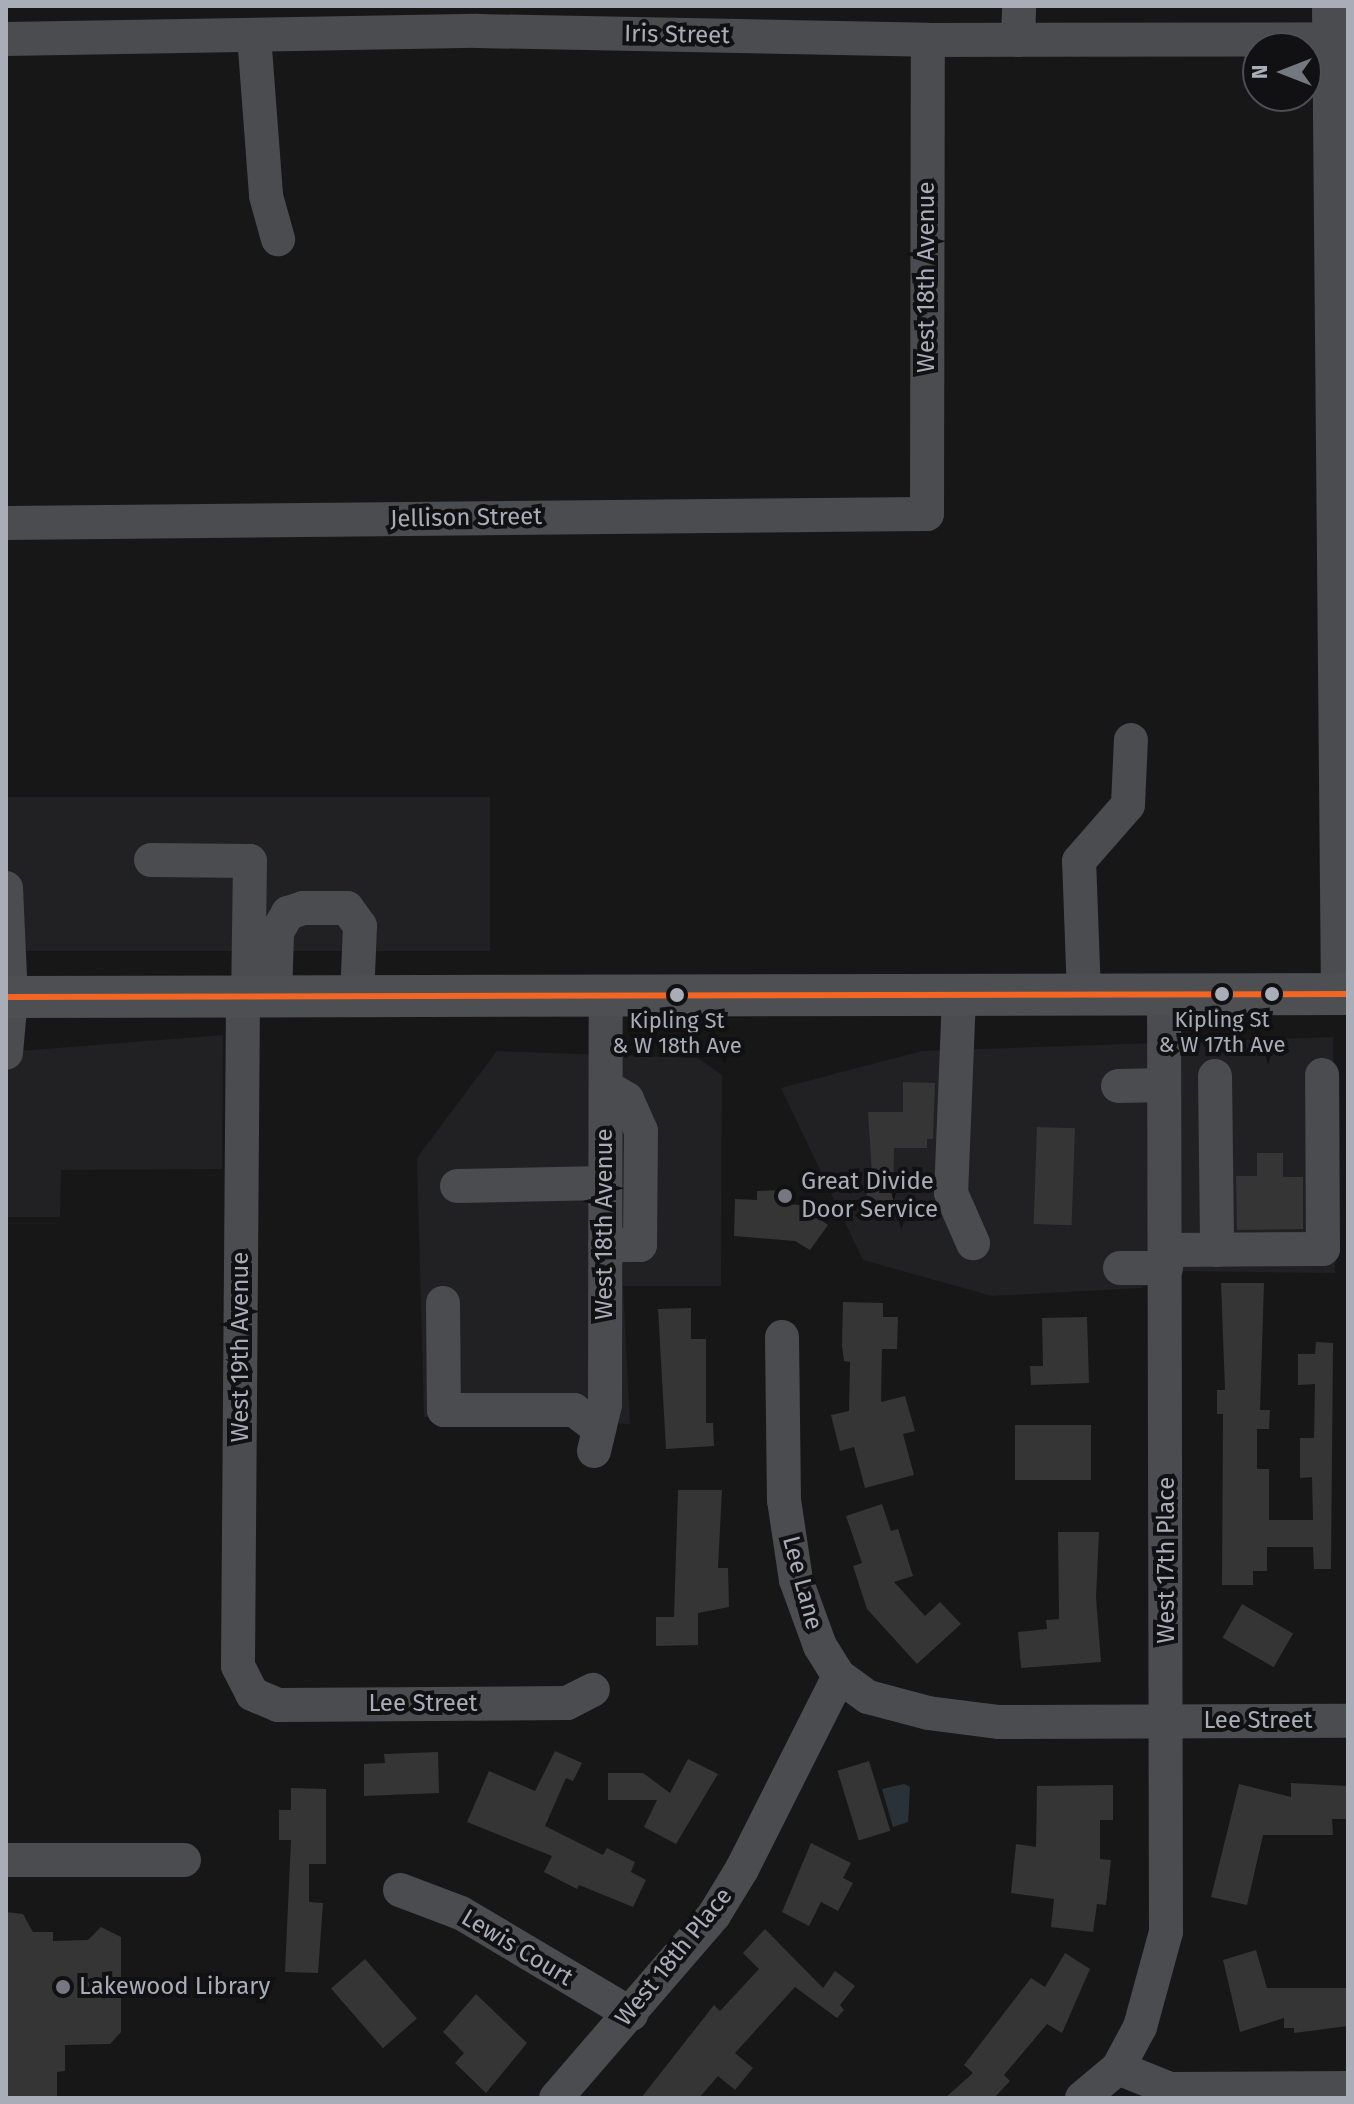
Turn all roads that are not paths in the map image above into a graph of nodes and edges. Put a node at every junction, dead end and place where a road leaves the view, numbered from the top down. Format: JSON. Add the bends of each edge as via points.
{"nodes":[{"id":1,"x":1019,"y":6,"type":"edge"},
{"id":2,"x":477,"y":19,"type":"edge"},
{"id":3,"x":1336,"y":28,"type":"edge"},
{"id":4,"x":254,"y":35,"type":"junction"},
{"id":5,"x":6,"y":39,"type":"edge"},
{"id":6,"x":928,"y":40,"type":"junction"},
{"id":7,"x":1018,"y":40,"type":"junction"},
{"id":8,"x":278,"y":239,"type":"dead end"},
{"id":9,"x":927,"y":514,"type":"joint"},
{"id":10,"x":6,"y":523,"type":"edge"},
{"id":11,"x":1131,"y":740,"type":"dead end"},
{"id":12,"x":151,"y":860,"type":"dead end"},
{"id":13,"x":6,"y":888,"type":"edge"},
{"id":14,"x":8,"y":948,"type":"edge"},
{"id":15,"x":1343,"y":994,"type":"edge"},
{"id":16,"x":1084,"y":995,"type":"junction"},
{"id":17,"x":1164,"y":995,"type":"junction"},
{"id":18,"x":606,"y":996,"type":"junction"},
{"id":19,"x":959,"y":996,"type":"junction"},
{"id":20,"x":9,"y":997,"type":"edge"},
{"id":21,"x":357,"y":997,"type":"junction"},
{"id":22,"x":255,"y":998,"type":"junction"},
{"id":23,"x":6,"y":1053,"type":"edge"},
{"id":24,"x":1322,"y":1075,"type":"dead end"},
{"id":25,"x":1215,"y":1076,"type":"dead end"},
{"id":26,"x":1164,"y":1085,"type":"junction"},
{"id":27,"x":1118,"y":1086,"type":"dead end"},
{"id":28,"x":606,"y":1087,"type":"junction"},
{"id":29,"x":1165,"y":1135,"type":"junction"},
{"id":30,"x":1215,"y":1135,"type":"junction"},
{"id":31,"x":605,"y":1183,"type":"junction"},
{"id":32,"x":457,"y":1186,"type":"dead end"},
{"id":33,"x":973,"y":1243,"type":"dead end"},
{"id":34,"x":605,"y":1245,"type":"junction"},
{"id":35,"x":1217,"y":1250,"type":"junction"},
{"id":36,"x":1166,"y":1259,"type":"junction"},
{"id":37,"x":1120,"y":1268,"type":"dead end"},
{"id":38,"x":443,"y":1303,"type":"dead end"},
{"id":39,"x":782,"y":1337,"type":"dead end"},
{"id":40,"x":839,"y":1676,"type":"junction"},
{"id":41,"x":593,"y":1690,"type":"dead end"},
{"id":42,"x":252,"y":1694,"type":"joint"},
{"id":43,"x":1168,"y":1721,"type":"junction"},
{"id":44,"x":1348,"y":1721,"type":"edge"},
{"id":45,"x":6,"y":1860,"type":"edge"},
{"id":46,"x":184,"y":1860,"type":"dead end"},
{"id":47,"x":400,"y":1890,"type":"dead end"},
{"id":48,"x":631,"y":2014,"type":"junction"},
{"id":49,"x":1118,"y":2068,"type":"junction"},
{"id":50,"x":1348,"y":2088,"type":"edge"},
{"id":51,"x":556,"y":2098,"type":"edge"},
{"id":52,"x":1082,"y":2098,"type":"edge"}],
"edges":[{"from":1,"to":7,"type":"street"},
{"from":2,"to":4,"type":"street","name":"Iris Street"},
{"from":2,"to":6,"type":"street","name":"Iris Street"},
{"from":3,"to":7,"type":"street","name":"Iris Street"},
{"from":3,"to":15,"type":"street"},
{"from":4,"to":5,"type":"street","name":"Iris Street"},
{"from":4,"to":8,"type":"street","via":[[266,196]]},
{"from":6,"to":7,"type":"street","name":"Iris Street"},
{"from":6,"to":9,"type":"street","name":"West 18th Avenue"},
{"from":9,"to":10,"type":"street","name":"Jellison Street"},
{"from":11,"to":16,"type":"street","via":[[1128,805],[1079,861]]},
{"from":12,"to":22,"type":"street","via":[[250,861]]},
{"from":13,"to":14,"type":"street"},
{"from":14,"to":20,"type":"street"},
{"from":15,"to":17,"type":"main road"},
{"from":16,"to":17,"type":"main road"},
{"from":16,"to":19,"type":"main road"},
{"from":17,"to":26,"type":"street","name":"West 17th Place"},
{"from":18,"to":19,"type":"main road"},
{"from":18,"to":21,"type":"main road"},
{"from":18,"to":28,"type":"street","name":"West 18th Avenue"},
{"from":19,"to":33,"type":"street","via":[[951,1193]]},
{"from":20,"to":22,"type":"main road"},
{"from":20,"to":23,"type":"street"},
{"from":21,"to":22,"type":"main road"},
{"from":21,"to":22,"type":"street","via":[[360,926],[347,908],[303,908],[288,913],[277,932]]},
{"from":22,"to":42,"type":"street","name":"West 19th Avenue","via":[[238,1666]]},
{"from":24,"to":35,"type":"street","via":[[1323,1249]]},
{"from":25,"to":30,"type":"street"},
{"from":26,"to":27,"type":"street"},
{"from":26,"to":29,"type":"street","name":"West 17th Place"},
{"from":28,"to":31,"type":"street","name":"West 18th Avenue"},
{"from":28,"to":34,"type":"street","via":[[627,1099],[641,1144],[640,1245]]},
{"from":29,"to":30,"type":"street"},
{"from":29,"to":36,"type":"street","name":"West 17th Place"},
{"from":30,"to":35,"type":"street"},
{"from":31,"to":32,"type":"street"},
{"from":31,"to":34,"type":"street","name":"West 18th Avenue"},
{"from":34,"to":38,"type":"street","name":"West 18th Avenue","via":[[605,1405],[596,1440],[574,1410],[444,1410]]},
{"from":35,"to":36,"type":"street"},
{"from":36,"to":37,"type":"street"},
{"from":36,"to":43,"type":"street","name":"West 17th Place"},
{"from":39,"to":40,"type":"street","name":"Lee Lane","via":[[786,1534],[805,1612]]},
{"from":40,"to":43,"type":"street","name":"Lee Lane","via":[[868,1697],[928,1713],[999,1722]]},
{"from":40,"to":48,"type":"street","name":"West 18th Place","via":[[714,1915]]},
{"from":41,"to":42,"type":"street","name":"Lee Street","via":[[567,1703],[278,1705]]},
{"from":43,"to":44,"type":"street","name":"Lee Street"},
{"from":43,"to":49,"type":"street","name":"West 17th Place","via":[[1166,1932],[1140,2027]]},
{"from":45,"to":46,"type":"street"},
{"from":47,"to":48,"type":"street","name":"Lewis Court","via":[[461,1913]]},
{"from":48,"to":51,"type":"street","name":"West 18th Place"},
{"from":49,"to":50,"type":"street","via":[[1170,2089]]},
{"from":49,"to":52,"type":"street","name":"West 17th Place"}]}
